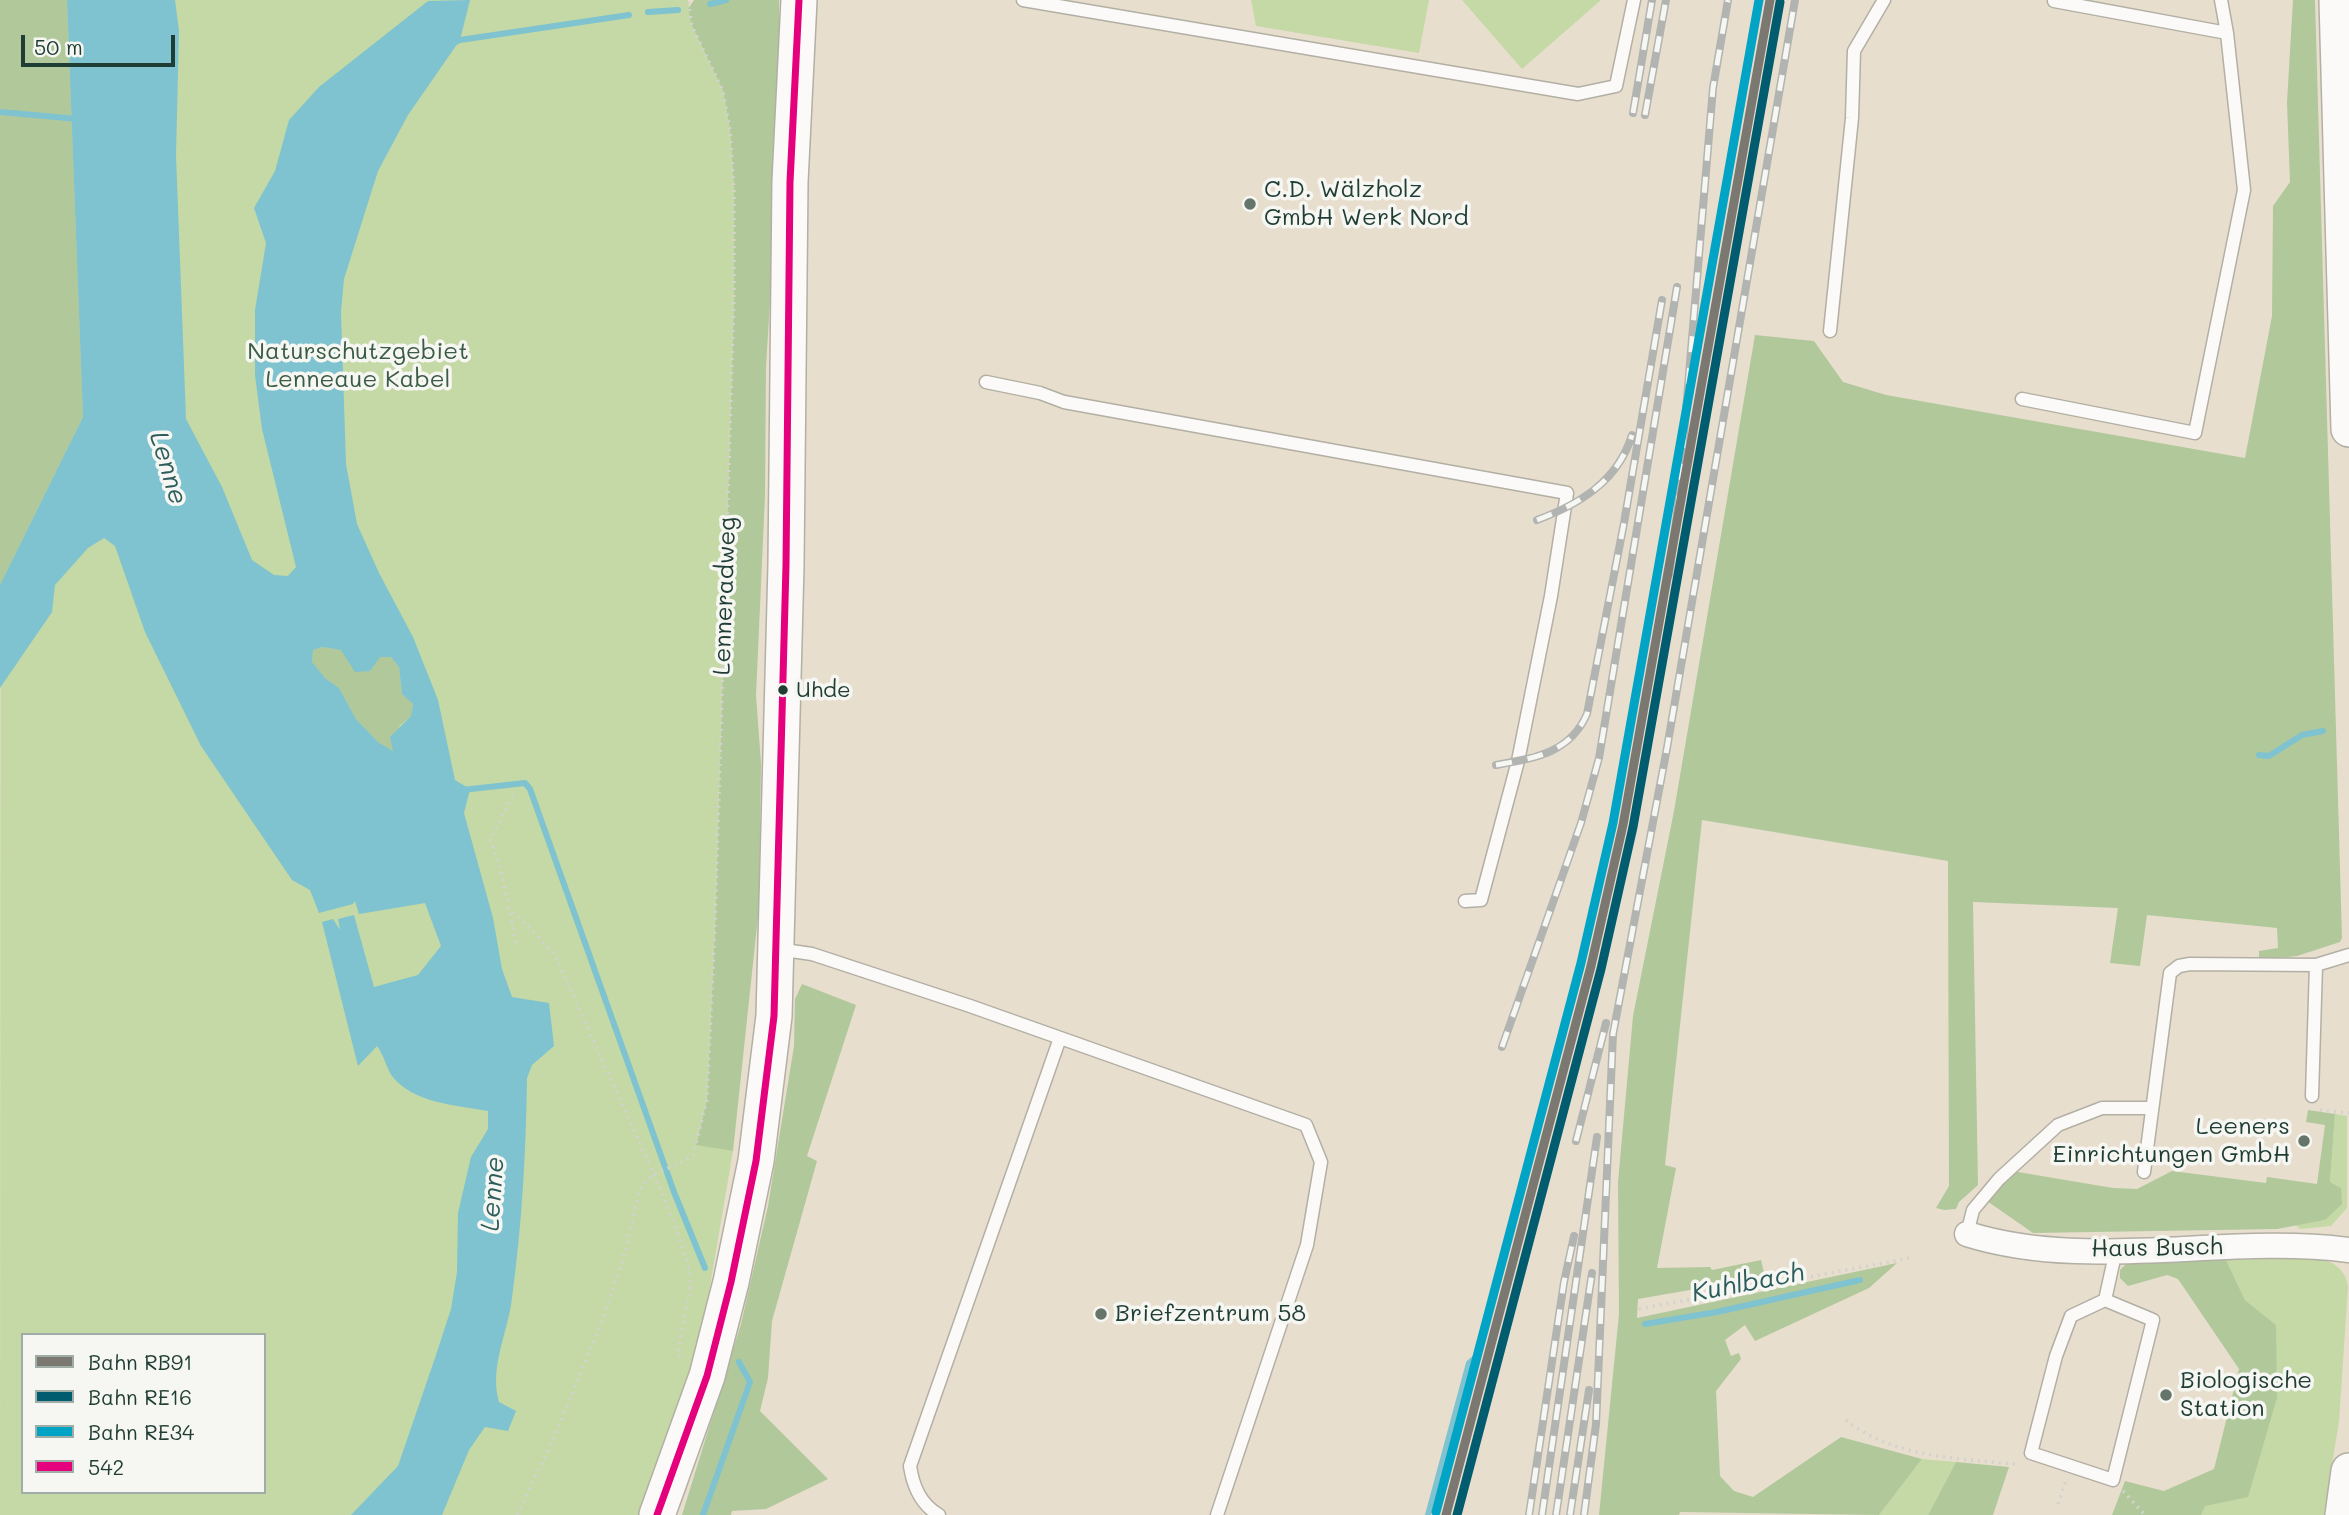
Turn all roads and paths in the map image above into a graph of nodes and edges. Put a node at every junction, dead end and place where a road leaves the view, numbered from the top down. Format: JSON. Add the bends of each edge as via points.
{"nodes":[{"id":1,"x":688,"y":0,"type":"edge"},
{"id":2,"x":799,"y":0,"type":"edge"},
{"id":3,"x":1023,"y":0,"type":"edge"},
{"id":4,"x":1634,"y":0,"type":"edge"},
{"id":5,"x":1884,"y":0,"type":"edge"},
{"id":6,"x":2053,"y":0,"type":"edge"},
{"id":7,"x":2221,"y":0,"type":"edge"},
{"id":8,"x":2337,"y":0,"type":"edge"},
{"id":9,"x":2227,"y":33,"type":"junction"},
{"id":10,"x":1830,"y":331,"type":"dead end"},
{"id":11,"x":986,"y":382,"type":"dead end"},
{"id":12,"x":2022,"y":399,"type":"dead end"},
{"id":13,"x":2349,"y":429,"type":"edge"},
{"id":14,"x":513,"y":796,"type":"dead end"},
{"id":15,"x":1465,"y":901,"type":"dead end"},
{"id":16,"x":508,"y":907,"type":"junction"},
{"id":17,"x":516,"y":946,"type":"dead end"},
{"id":18,"x":777,"y":949,"type":"junction"},
{"id":19,"x":2349,"y":955,"type":"edge"},
{"id":20,"x":2316,"y":965,"type":"junction"},
{"id":21,"x":1060,"y":1038,"type":"junction"},
{"id":22,"x":2312,"y":1096,"type":"joint"},
{"id":23,"x":2152,"y":1108,"type":"junction"},
{"id":24,"x":2349,"y":1113,"type":"edge"},
{"id":25,"x":2144,"y":1172,"type":"dead end"},
{"id":26,"x":654,"y":1174,"type":"junction"},
{"id":27,"x":1967,"y":1234,"type":"joint"},
{"id":28,"x":2116,"y":1250,"type":"junction"},
{"id":29,"x":2349,"y":1250,"type":"edge"},
{"id":30,"x":1910,"y":1258,"type":"dead end"},
{"id":31,"x":2105,"y":1300,"type":"junction"},
{"id":32,"x":1639,"y":1309,"type":"dead end"},
{"id":33,"x":707,"y":1376,"type":"junction"},
{"id":34,"x":1846,"y":1420,"type":"dead end"},
{"id":35,"x":2015,"y":1464,"type":"dead end"},
{"id":36,"x":2070,"y":1467,"type":"junction"},
{"id":37,"x":2349,"y":1471,"type":"edge"},
{"id":38,"x":2113,"y":1480,"type":"junction"},
{"id":39,"x":2058,"y":1504,"type":"dead end"},
{"id":40,"x":517,"y":1515,"type":"edge"},
{"id":41,"x":657,"y":1515,"type":"edge"},
{"id":42,"x":939,"y":1515,"type":"edge"},
{"id":43,"x":1217,"y":1515,"type":"edge"},
{"id":44,"x":2145,"y":1515,"type":"edge"},
{"id":45,"x":2343,"y":1515,"type":"edge"}],
"edges":[{"from":1,"to":26,"type":"path","name":"Lenneradweg","via":[[692,26],[715,71],[727,110],[734,190],[734,297],[707,1099],[692,1155]]},
{"from":2,"to":18,"type":"street","via":[[790,182]]},
{"from":3,"to":4,"type":"lane","via":[[1578,94],[1616,86]]},
{"from":5,"to":10,"type":"lane","via":[[1854,51],[1853,118]]},
{"from":6,"to":9,"type":"lane"},
{"from":7,"to":9,"type":"lane"},
{"from":8,"to":13,"type":"street"},
{"from":9,"to":12,"type":"lane","via":[[2244,190],[2195,433]]},
{"from":11,"to":15,"type":"lane","via":[[1065,402],[1567,493],[1518,761],[1482,900]]},
{"from":14,"to":16,"type":"path","via":[[490,839],[500,863]]},
{"from":16,"to":17,"type":"path"},
{"from":16,"to":26,"type":"path","via":[[554,953]]},
{"from":18,"to":21,"type":"lane","via":[[812,954]]},
{"from":18,"to":33,"type":"street","via":[[774,1016],[756,1161]]},
{"from":19,"to":20,"type":"lane"},
{"from":20,"to":22,"type":"lane"},
{"from":20,"to":23,"type":"lane","via":[[2190,964],[2170,973]]},
{"from":21,"to":42,"type":"lane","via":[[910,1465],[913,1485]]},
{"from":21,"to":43,"type":"lane","via":[[1306,1125],[1321,1162],[1307,1245]]},
{"from":22,"to":24,"type":"path","via":[[2312,1109]]},
{"from":23,"to":25,"type":"lane"},
{"from":23,"to":27,"type":"lane","via":[[2102,1108],[2058,1125],[1999,1179],[1973,1210]]},
{"from":26,"to":33,"type":"path","via":[[688,1262],[690,1288],[678,1351],[682,1366]]},
{"from":26,"to":40,"type":"path","via":[[641,1186],[600,1327]]},
{"from":27,"to":28,"type":"street","name":"Haus Busch","via":[[2026,1248]]},
{"from":28,"to":29,"type":"street","name":"Haus Busch","via":[[2311,1245]]},
{"from":28,"to":31,"type":"lane"},
{"from":30,"to":32,"type":"path"},
{"from":31,"to":36,"type":"lane","via":[[2071,1316],[2031,1453]]},
{"from":31,"to":38,"type":"lane","via":[[2153,1320]]},
{"from":33,"to":41,"type":"street"},
{"from":34,"to":35,"type":"path","via":[[1874,1438],[1923,1452]]},
{"from":36,"to":38,"type":"lane"},
{"from":36,"to":39,"type":"path"},
{"from":37,"to":45,"type":"street"},
{"from":38,"to":44,"type":"path"}]}
